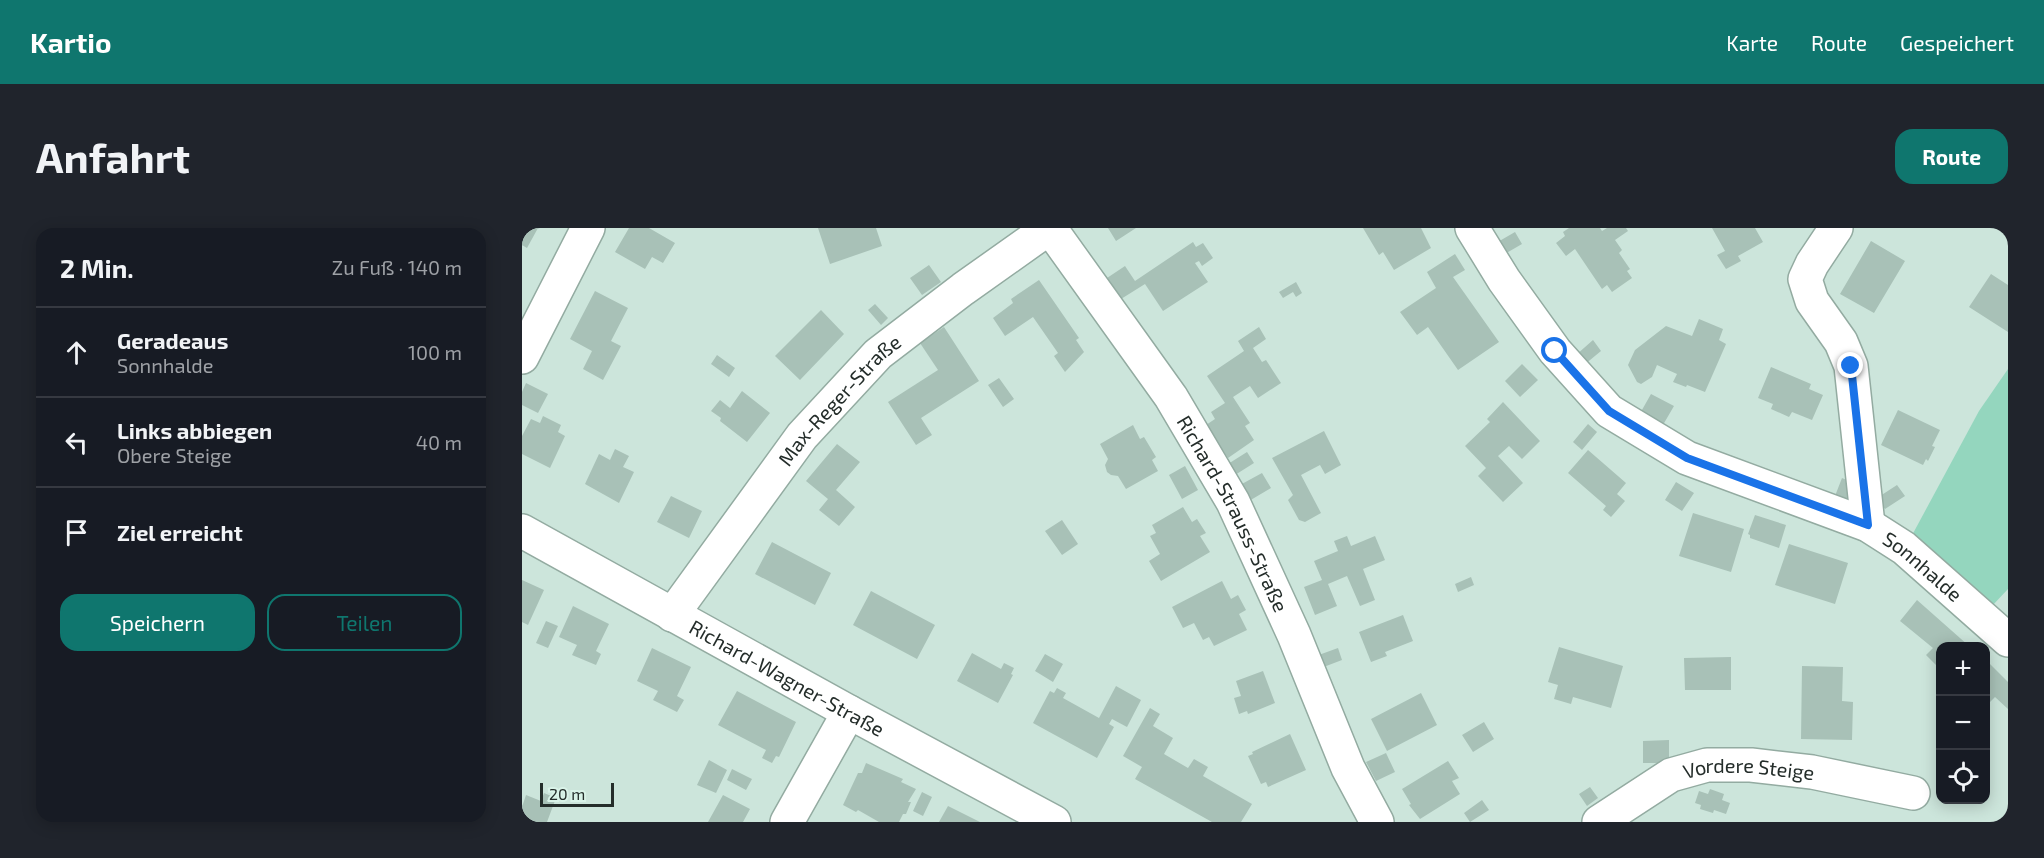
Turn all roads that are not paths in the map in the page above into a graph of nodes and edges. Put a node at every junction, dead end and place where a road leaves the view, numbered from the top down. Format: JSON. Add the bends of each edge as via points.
{"nodes":[{"id":1,"x":588,"y":228,"type":"edge"},
{"id":2,"x":1050,"y":228,"type":"edge"},
{"id":3,"x":1472,"y":228,"type":"edge"},
{"id":4,"x":1836,"y":228,"type":"edge"},
{"id":5,"x":522,"y":357,"type":"edge"},
{"id":6,"x":1868,"y":525,"type":"junction"},
{"id":7,"x":522,"y":531,"type":"edge"},
{"id":8,"x":672,"y":615,"type":"junction"},
{"id":9,"x":2008,"y":640,"type":"edge"},
{"id":10,"x":849,"y":712,"type":"junction"},
{"id":11,"x":1913,"y":793,"type":"dead end"},
{"id":12,"x":787,"y":822,"type":"edge"},
{"id":13,"x":1054,"y":822,"type":"edge"},
{"id":14,"x":1377,"y":822,"type":"edge"},
{"id":15,"x":1599,"y":822,"type":"edge"}],
"edges":[{"from":1,"to":5,"type":"street"},
{"from":2,"to":8,"type":"street","name":"Max-Reger-Straße","via":[[878,354],[801,436]]},
{"from":2,"to":14,"type":"street","name":"Richard-Strauss-Straße","via":[[1171,397],[1233,502],[1294,635],[1348,768]]},
{"from":3,"to":6,"type":"street","name":"Sonnhalde","via":[[1555,351],[1609,411],[1687,458]]},
{"from":4,"to":6,"type":"street","via":[[1805,279],[1812,301],[1841,342],[1851,366]]},
{"from":6,"to":9,"type":"street","name":"Sonnhalde","via":[[1905,548]]},
{"from":7,"to":8,"type":"street","name":"Richard-Wagner-Straße"},
{"from":8,"to":10,"type":"street","name":"Richard-Wagner-Straße"},
{"from":10,"to":12,"type":"street"},
{"from":10,"to":13,"type":"street","name":"Richard-Wagner-Straße"},
{"from":11,"to":15,"type":"street","name":"Vordere Steige","via":[[1812,772],[1707,765],[1671,775]]}]}
